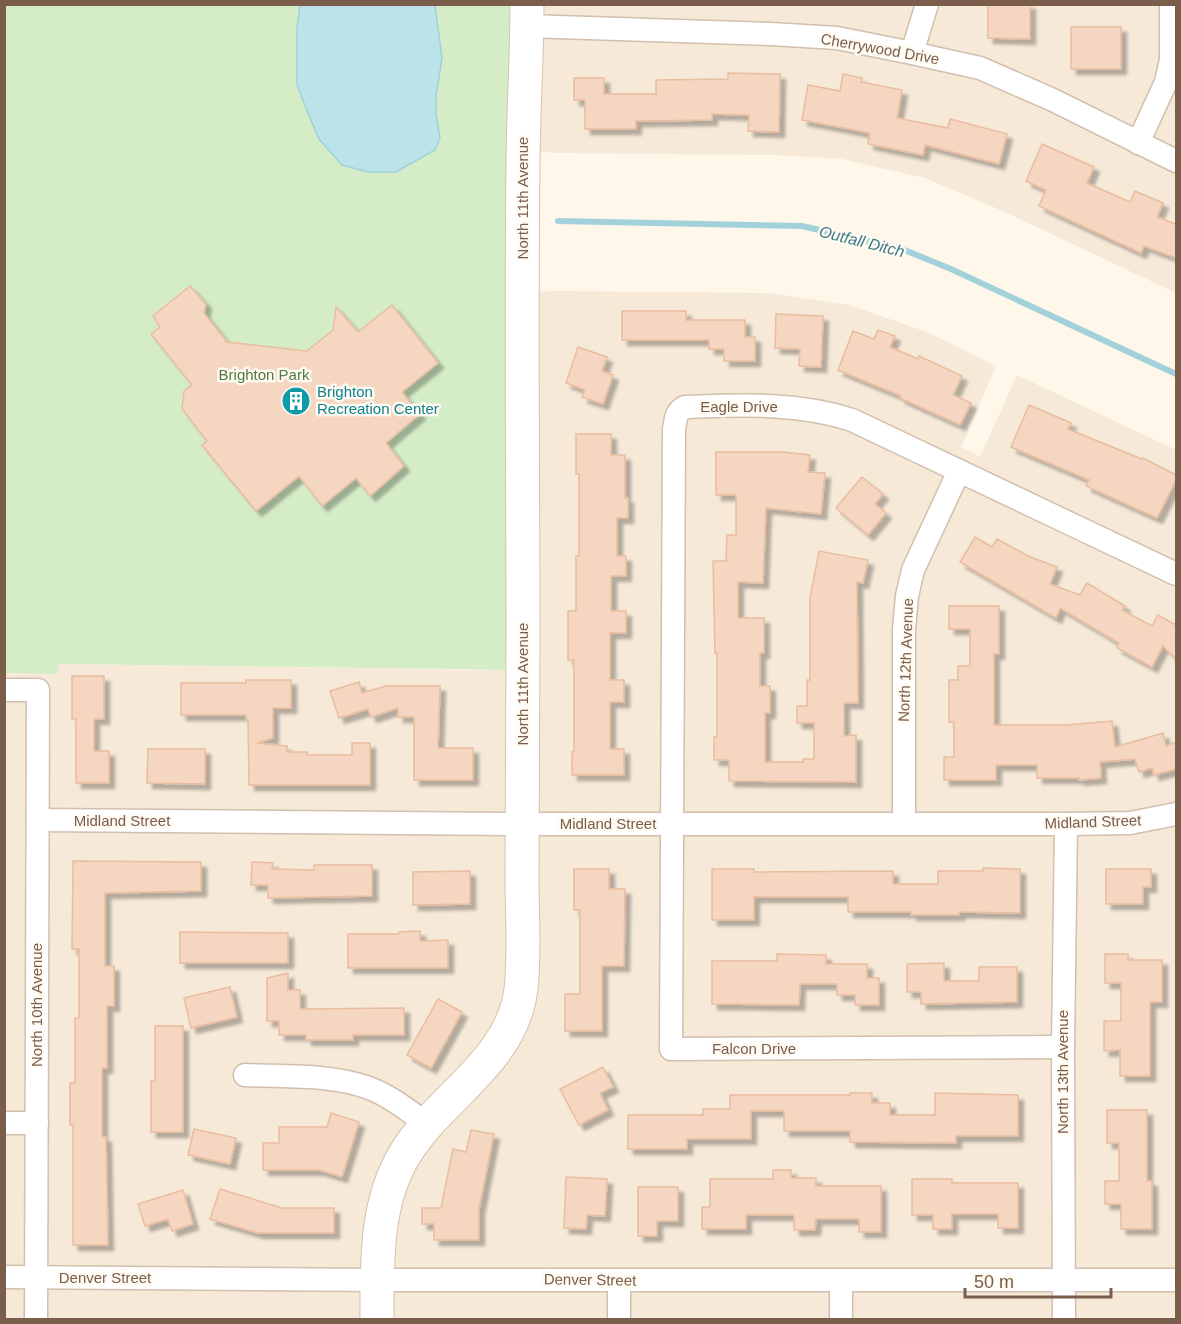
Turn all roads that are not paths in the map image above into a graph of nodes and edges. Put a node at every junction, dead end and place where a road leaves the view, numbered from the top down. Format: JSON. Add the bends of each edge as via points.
{"nodes":[{"id":1,"x":927,"y":4,"type":"edge"},
{"id":2,"x":1171,"y":4,"type":"edge"},
{"id":3,"x":527,"y":15,"type":"edge"},
{"id":4,"x":912,"y":53,"type":"junction"},
{"id":5,"x":1138,"y":143,"type":"junction"},
{"id":6,"x":1176,"y":161,"type":"edge"},
{"id":7,"x":959,"y":471,"type":"junction"},
{"id":8,"x":1176,"y":574,"type":"edge"},
{"id":9,"x":4,"y":690,"type":"edge"},
{"id":10,"x":1176,"y":814,"type":"edge"},
{"id":11,"x":38,"y":820,"type":"junction"},
{"id":12,"x":672,"y":823,"type":"junction"},
{"id":13,"x":523,"y":824,"type":"junction"},
{"id":14,"x":904,"y":824,"type":"junction"},
{"id":15,"x":1066,"y":824,"type":"junction"},
{"id":16,"x":1063,"y":1047,"type":"junction"},
{"id":17,"x":245,"y":1075,"type":"dead end"},
{"id":18,"x":4,"y":1123,"type":"edge"},
{"id":19,"x":37,"y":1123,"type":"junction"},
{"id":20,"x":427,"y":1124,"type":"junction"},
{"id":21,"x":4,"y":1277,"type":"edge"},
{"id":22,"x":36,"y":1277,"type":"junction"},
{"id":23,"x":377,"y":1280,"type":"junction"},
{"id":24,"x":1176,"y":1280,"type":"edge"},
{"id":25,"x":619,"y":1281,"type":"junction"},
{"id":26,"x":841,"y":1281,"type":"junction"},
{"id":27,"x":1064,"y":1281,"type":"junction"},
{"id":28,"x":36,"y":1320,"type":"edge"},
{"id":29,"x":377,"y":1320,"type":"edge"},
{"id":30,"x":619,"y":1320,"type":"edge"},
{"id":31,"x":841,"y":1320,"type":"edge"},
{"id":32,"x":1064,"y":1320,"type":"edge"}],
"edges":[{"from":1,"to":4,"type":"street"},
{"from":2,"to":5,"type":"street","via":[[1171,60],[1166,82]]},
{"from":3,"to":4,"type":"street","name":"Cherrywood Drive","via":[[837,38]]},
{"from":3,"to":13,"type":"street","name":"North 11th Avenue","via":[[522,168]]},
{"from":4,"to":5,"type":"street","name":"Cherrywood Drive","via":[[980,68]]},
{"from":5,"to":6,"type":"street","name":"Cherrywood Drive"},
{"from":7,"to":8,"type":"street","name":"Eagle Drive"},
{"from":7,"to":12,"type":"street","name":"Eagle Drive","via":[[852,420],[815,410],[718,406],[685,407],[676,414]]},
{"from":7,"to":14,"type":"street","name":"North 12th Avenue","via":[[913,570],[907,596]]},
{"from":9,"to":11,"type":"street","name":"North 10th Avenue","via":[[38,690]]},
{"from":10,"to":15,"type":"street","name":"Midland Street","via":[[1130,823]]},
{"from":11,"to":13,"type":"street","name":"Midland Street"},
{"from":11,"to":19,"type":"street","name":"North 10th Avenue"},
{"from":12,"to":13,"type":"street","name":"Midland Street"},
{"from":12,"to":14,"type":"street","name":"Midland Street"},
{"from":12,"to":16,"type":"street","name":"Falcon Drive","via":[[671,1049]]},
{"from":13,"to":20,"type":"street","name":"North 11th Avenue","via":[[521,979],[517,1008],[499,1048]]},
{"from":14,"to":15,"type":"street","name":"Midland Street"},
{"from":15,"to":16,"type":"street","name":"North 13th Avenue"},
{"from":16,"to":27,"type":"street","name":"North 13th Avenue"},
{"from":17,"to":20,"type":"street","via":[[352,1083],[383,1094]]},
{"from":18,"to":19,"type":"street"},
{"from":19,"to":22,"type":"street","name":"North 10th Avenue"},
{"from":20,"to":23,"type":"street","name":"North 11th Avenue","via":[[406,1152],[387,1192],[381,1217]]},
{"from":21,"to":22,"type":"street","name":"Denver Street"},
{"from":22,"to":23,"type":"street","name":"Denver Street"},
{"from":22,"to":28,"type":"street","name":"North 10th Avenue"},
{"from":23,"to":25,"type":"street","name":"Denver Street"},
{"from":23,"to":29,"type":"street","name":"North 11th Avenue"},
{"from":24,"to":27,"type":"street","name":"Denver Street"},
{"from":25,"to":26,"type":"street","name":"Denver Street"},
{"from":25,"to":30,"type":"street"},
{"from":26,"to":27,"type":"street","name":"Denver Street"},
{"from":26,"to":31,"type":"street"},
{"from":27,"to":32,"type":"street","name":"North 13th Avenue"}]}
